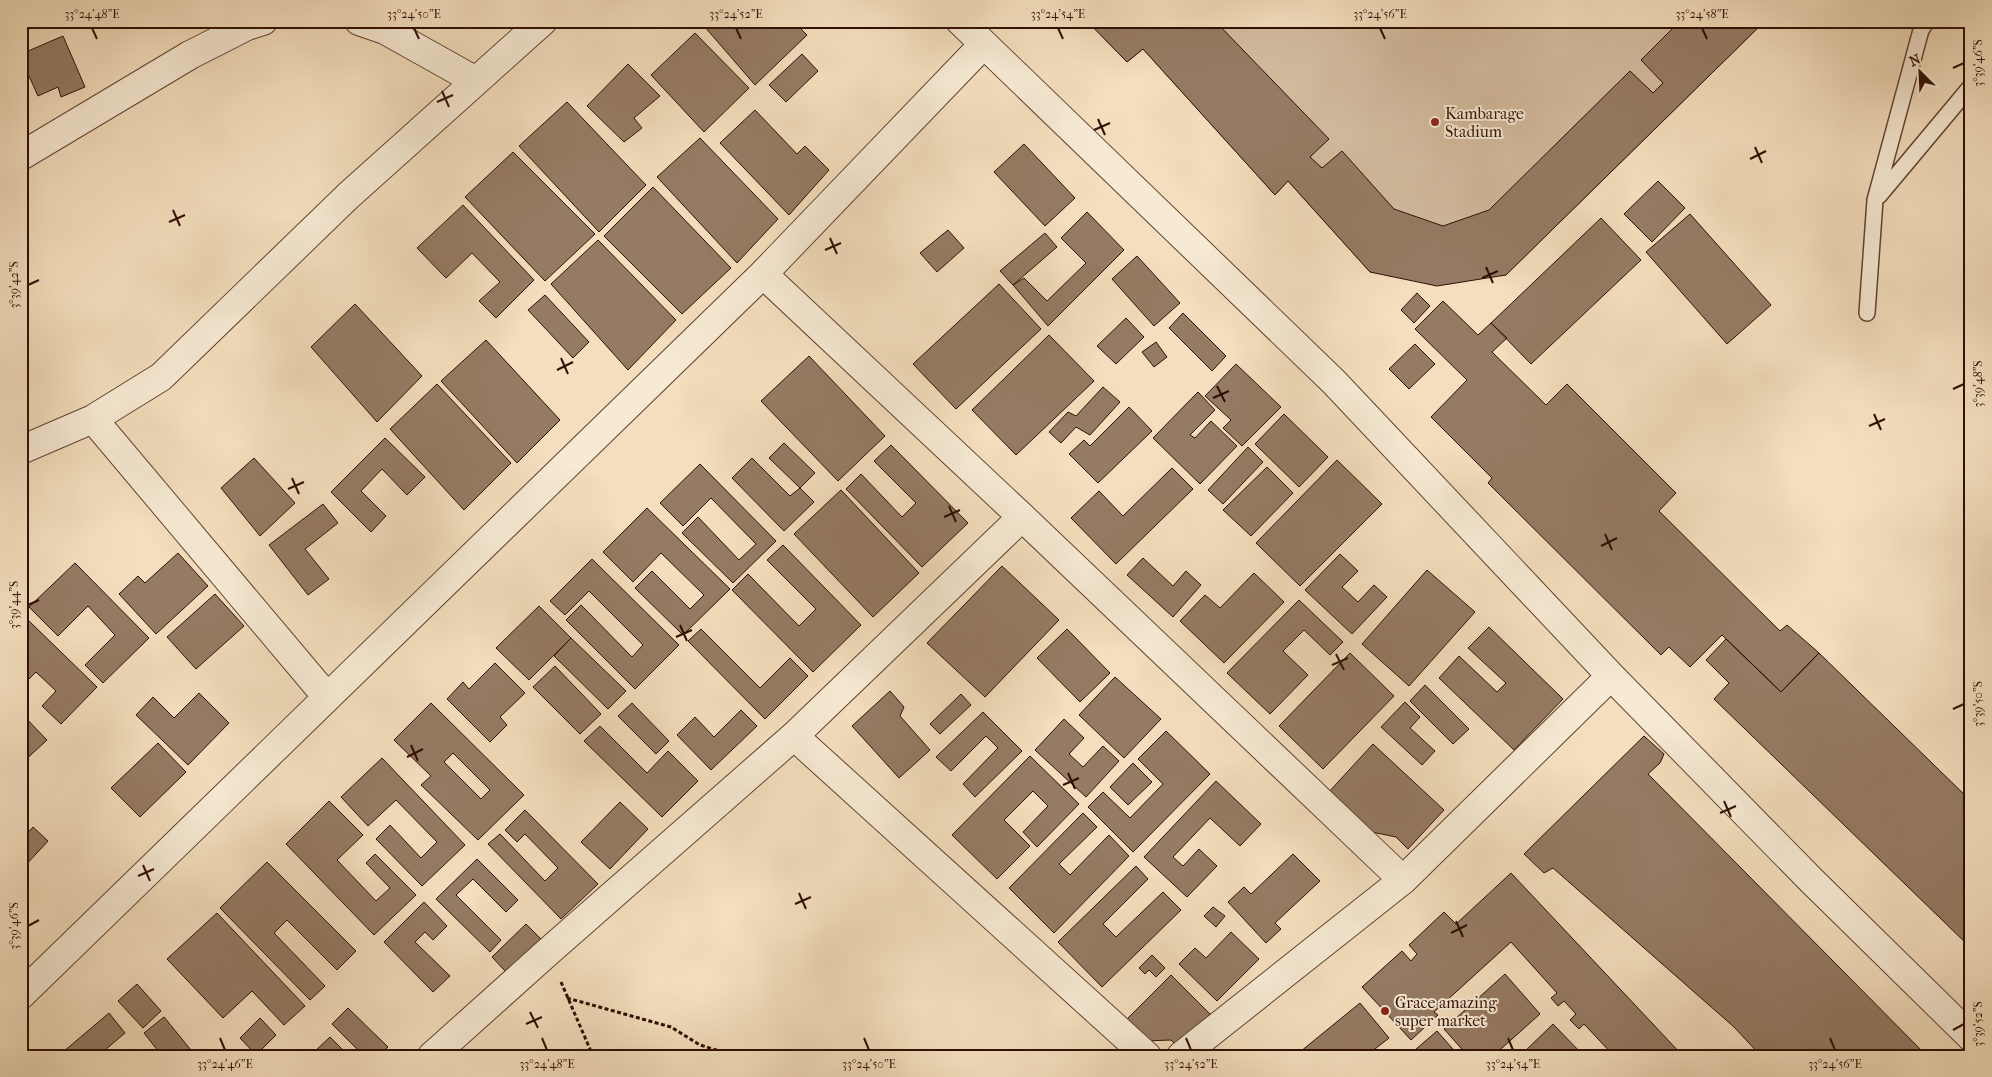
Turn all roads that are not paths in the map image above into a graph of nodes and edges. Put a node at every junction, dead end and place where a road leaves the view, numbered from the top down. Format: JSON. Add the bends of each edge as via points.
{"nodes":[{"id":1,"x":263,"y":21,"type":"edge"},
{"id":2,"x":359,"y":21,"type":"edge"},
{"id":3,"x":542,"y":21,"type":"edge"},
{"id":4,"x":960,"y":21,"type":"edge"},
{"id":5,"x":1927,"y":21,"type":"edge"},
{"id":6,"x":983,"y":45,"type":"junction"},
{"id":7,"x":476,"y":81,"type":"junction"},
{"id":8,"x":1971,"y":86,"type":"edge"},
{"id":9,"x":21,"y":156,"type":"edge"},
{"id":10,"x":1875,"y":200,"type":"junction"},
{"id":11,"x":762,"y":274,"type":"junction"},
{"id":12,"x":1867,"y":312,"type":"dead end"},
{"id":13,"x":93,"y":419,"type":"junction"},
{"id":14,"x":21,"y":450,"type":"edge"},
{"id":15,"x":1022,"y":516,"type":"junction"},
{"id":16,"x":1611,"y":676,"type":"junction"},
{"id":17,"x":326,"y":697,"type":"junction"},
{"id":18,"x":794,"y":736,"type":"junction"},
{"id":19,"x":1403,"y":880,"type":"junction"},
{"id":20,"x":21,"y":995,"type":"edge"},
{"id":21,"x":1971,"y":1037,"type":"edge"},
{"id":22,"x":432,"y":1056,"type":"edge"},
{"id":23,"x":1147,"y":1056,"type":"edge"},
{"id":24,"x":1181,"y":1056,"type":"edge"}],
"edges":[{"from":1,"to":9,"type":"street","via":[[246,26],[190,55]]},
{"from":2,"to":7,"type":"street","via":[[385,30]]},
{"from":3,"to":7,"type":"street"},
{"from":4,"to":6,"type":"street"},
{"from":5,"to":10,"type":"lane","via":[[1921,30]]},
{"from":6,"to":11,"type":"street"},
{"from":6,"to":16,"type":"street","via":[[1334,382]]},
{"from":7,"to":13,"type":"street","via":[[348,196],[161,377]]},
{"from":8,"to":10,"type":"lane"},
{"from":10,"to":12,"type":"lane"},
{"from":11,"to":15,"type":"street"},
{"from":11,"to":17,"type":"street"},
{"from":13,"to":14,"type":"street"},
{"from":13,"to":17,"type":"street"},
{"from":15,"to":18,"type":"street"},
{"from":15,"to":19,"type":"street"},
{"from":16,"to":19,"type":"street"},
{"from":16,"to":21,"type":"street"},
{"from":17,"to":20,"type":"street"},
{"from":18,"to":22,"type":"street"},
{"from":18,"to":23,"type":"street"},
{"from":19,"to":24,"type":"street"}]}
